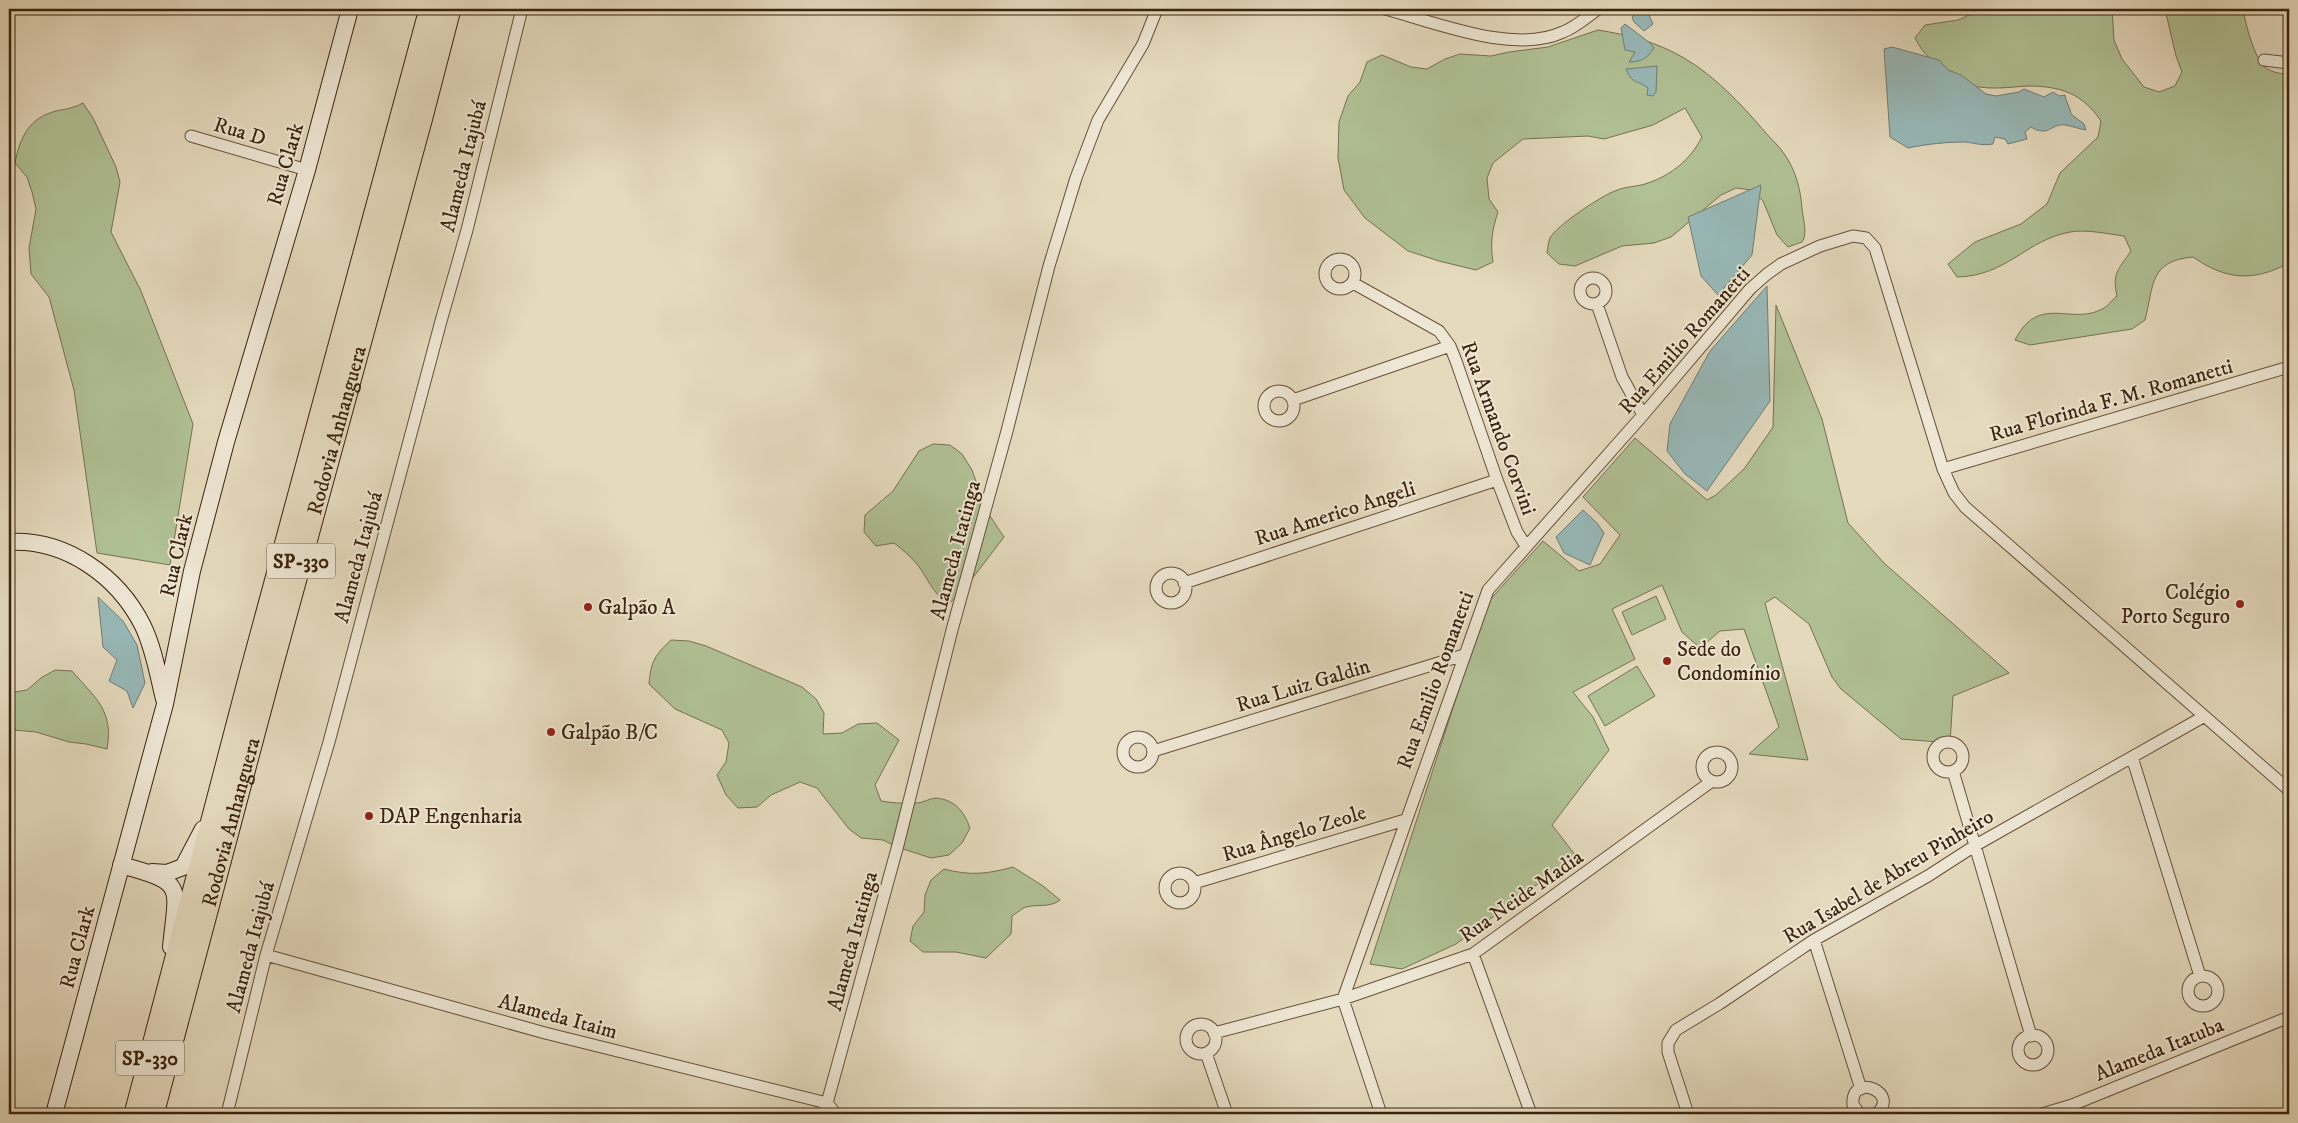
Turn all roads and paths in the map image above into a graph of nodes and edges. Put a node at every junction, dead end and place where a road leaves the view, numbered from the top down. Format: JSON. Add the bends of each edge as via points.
{"nodes":[{"id":1,"x":350,"y":9,"type":"edge"},
{"id":2,"x":430,"y":9,"type":"edge"},
{"id":3,"x":450,"y":9,"type":"edge"},
{"id":4,"x":522,"y":9,"type":"edge"},
{"id":5,"x":1157,"y":9,"type":"edge"},
{"id":6,"x":1385,"y":9,"type":"edge"},
{"id":7,"x":1598,"y":9,"type":"edge"},
{"id":8,"x":2264,"y":60,"type":"dead end"},
{"id":9,"x":2289,"y":63,"type":"edge"},
{"id":10,"x":191,"y":136,"type":"dead end"},
{"id":11,"x":307,"y":170,"type":"junction"},
{"id":12,"x":1353,"y":283,"type":"dead end"},
{"id":13,"x":1597,"y":304,"type":"dead end"},
{"id":14,"x":1450,"y":346,"type":"junction"},
{"id":15,"x":2289,"y":367,"type":"edge"},
{"id":16,"x":1293,"y":400,"type":"dead end"},
{"id":17,"x":1643,"y":415,"type":"junction"},
{"id":18,"x":1943,"y":469,"type":"junction"},
{"id":19,"x":1497,"y":480,"type":"junction"},
{"id":20,"x":9,"y":542,"type":"edge"},
{"id":21,"x":1526,"y":546,"type":"junction"},
{"id":22,"x":1184,"y":583,"type":"dead end"},
{"id":23,"x":1464,"y":655,"type":"junction"},
{"id":24,"x":165,"y":704,"type":"junction"},
{"id":25,"x":2202,"y":717,"type":"junction"},
{"id":26,"x":1153,"y":751,"type":"dead end"},
{"id":27,"x":2132,"y":757,"type":"junction"},
{"id":28,"x":1952,"y":771,"type":"dead end"},
{"id":29,"x":1712,"y":782,"type":"dead end"},
{"id":30,"x":2289,"y":790,"type":"edge"},
{"id":31,"x":219,"y":798,"type":"junction"},
{"id":32,"x":1405,"y":820,"type":"junction"},
{"id":33,"x":1976,"y":845,"type":"junction"},
{"id":34,"x":121,"y":865,"type":"junction"},
{"id":35,"x":147,"y":872,"type":"junction"},
{"id":36,"x":1194,"y":883,"type":"dead end"},
{"id":37,"x":1814,"y":940,"type":"junction"},
{"id":38,"x":1474,"y":954,"type":"junction"},
{"id":39,"x":266,"y":955,"type":"junction"},
{"id":40,"x":2200,"y":976,"type":"dead end"},
{"id":41,"x":1343,"y":999,"type":"junction"},
{"id":42,"x":165,"y":1001,"type":"junction"},
{"id":43,"x":2289,"y":1017,"type":"edge"},
{"id":44,"x":1214,"y":1033,"type":"junction"},
{"id":45,"x":2031,"y":1036,"type":"dead end"},
{"id":46,"x":1206,"y":1053,"type":"junction"},
{"id":47,"x":1861,"y":1088,"type":"junction"},
{"id":48,"x":826,"y":1109,"type":"edge"},
{"id":49,"x":54,"y":1114,"type":"edge"},
{"id":50,"x":135,"y":1114,"type":"edge"},
{"id":51,"x":153,"y":1114,"type":"edge"},
{"id":52,"x":228,"y":1114,"type":"edge"},
{"id":53,"x":836,"y":1114,"type":"edge"},
{"id":54,"x":1227,"y":1114,"type":"edge"},
{"id":55,"x":1381,"y":1114,"type":"edge"},
{"id":56,"x":1531,"y":1114,"type":"edge"},
{"id":57,"x":1688,"y":1114,"type":"edge"},
{"id":58,"x":1860,"y":1114,"type":"edge"},
{"id":59,"x":1876,"y":1114,"type":"edge"},
{"id":60,"x":2042,"y":1114,"type":"edge"}],
"edges":[{"from":1,"to":11,"type":"street","name":"Rua Clark"},
{"from":2,"to":31,"type":"highway","name":"Rodovia Anhanguera","number":"SP-330"},
{"from":3,"to":51,"type":"highway","name":"Rodovia Anhanguera","number":"SP-330"},
{"from":4,"to":39,"type":"street","name":"Alameda Itajubá","via":[[467,230],[329,742]]},
{"from":5,"to":48,"type":"street","name":"Alameda Itatinga","via":[[1144,44],[1098,120],[1049,266]]},
{"from":6,"to":7,"type":"street","via":[[1505,40],[1537,40],[1563,32]]},
{"from":8,"to":9,"type":"street"},
{"from":10,"to":11,"type":"street","name":"Rua D"},
{"from":11,"to":24,"type":"street","name":"Rua Clark","via":[[226,442],[192,571]]},
{"from":12,"to":14,"type":"street","name":"Rua Armando Corvini","via":[[1430,325],[1445,337]]},
{"from":13,"to":17,"type":"street","via":[[1622,377]]},
{"from":14,"to":16,"type":"street"},
{"from":14,"to":19,"type":"street","name":"Rua Armando Corvini"},
{"from":15,"to":18,"type":"street","name":"Rua Florinda F. M. Romanetti"},
{"from":17,"to":18,"type":"street","name":"Rua Emilio Romanetti","via":[[1750,289],[1767,274],[1820,246],[1860,236],[1872,242],[1875,248]]},
{"from":17,"to":21,"type":"street","name":"Rua Emilio Romanetti"},
{"from":18,"to":25,"type":"street","name":"Rua Emilio Romanetti","via":[[1954,493],[1965,507]]},
{"from":19,"to":21,"type":"street","name":"Rua Armando Corvini","via":[[1517,532]]},
{"from":19,"to":22,"type":"street","name":"Rua Americo Angeli"},
{"from":20,"to":24,"type":"street","via":[[38,544],[64,552],[85,562],[122,592],[143,627]]},
{"from":21,"to":23,"type":"street","name":"Rua Emilio Romanetti","via":[[1488,590]]},
{"from":23,"to":26,"type":"street","name":"Rua Luiz Galdin"},
{"from":23,"to":32,"type":"street","name":"Rua Emilio Romanetti"},
{"from":24,"to":34,"type":"street","name":"Rua Clark"},
{"from":25,"to":27,"type":"street","name":"Rua Isabel de Abreu Pinheiro"},
{"from":25,"to":30,"type":"street","name":"Rua Emilio Romanetti"},
{"from":27,"to":33,"type":"street","name":"Rua Isabel de Abreu Pinheiro"},
{"from":27,"to":40,"type":"street"},
{"from":28,"to":33,"type":"street"},
{"from":29,"to":38,"type":"street","name":"Rua Neide Madia"},
{"from":31,"to":35,"type":"street","via":[[183,867],[167,872]]},
{"from":31,"to":42,"type":"highway","name":"Rodovia Anhanguera","number":"SP-330"},
{"from":32,"to":36,"type":"street","name":"Rua Ângelo Zeole"},
{"from":32,"to":41,"type":"street","name":"Rua Emilio Romanetti"},
{"from":33,"to":37,"type":"street","name":"Rua Isabel de Abreu Pinheiro"},
{"from":33,"to":45,"type":"street"},
{"from":34,"to":35,"type":"street"},
{"from":34,"to":49,"type":"street","name":"Rua Clark"},
{"from":35,"to":42,"type":"street","via":[[168,882],[176,896]]},
{"from":37,"to":47,"type":"street"},
{"from":37,"to":57,"type":"street","name":"Rua Isabel de Abreu Pinheiro","via":[[1671,1036],[1668,1052]]},
{"from":38,"to":41,"type":"street","name":"Rua Neide Madia"},
{"from":38,"to":56,"type":"street"},
{"from":39,"to":48,"type":"street","name":"Alameda Itaim"},
{"from":39,"to":52,"type":"street","name":"Alameda Itajubá"},
{"from":41,"to":44,"type":"street","name":"Rua Neide Madia"},
{"from":41,"to":55,"type":"street"},
{"from":42,"to":50,"type":"highway","name":"Rodovia Anhanguera","number":"SP-330"},
{"from":43,"to":60,"type":"street","name":"Alameda Itatuba","via":[[2072,1105]]},
{"from":44,"to":46,"type":"street","via":[[1215,1043]]},
{"from":44,"to":46,"type":"street","via":[[1203,1024],[1194,1026],[1187,1033],[1188,1047],[1196,1053]]},
{"from":46,"to":54,"type":"street"},
{"from":47,"to":58,"type":"street","via":[[1853,1100],[1855,1110]]},
{"from":47,"to":59,"type":"street","via":[[1870,1087],[1882,1096],[1882,1105]]},
{"from":48,"to":53,"type":"street"}]}
